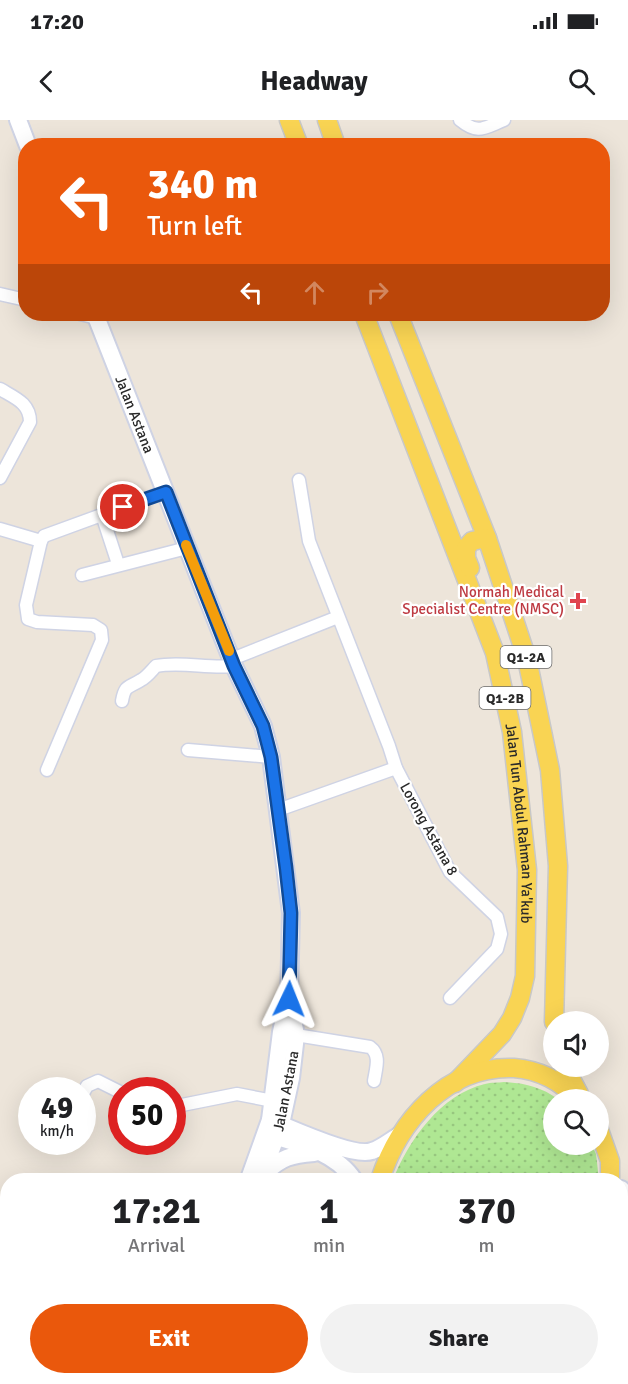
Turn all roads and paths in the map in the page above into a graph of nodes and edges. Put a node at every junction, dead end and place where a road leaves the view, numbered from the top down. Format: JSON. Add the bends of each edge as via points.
{"nodes":[{"id":1,"x":18,"y":120,"type":"edge"},
{"id":2,"x":289,"y":120,"type":"edge"},
{"id":3,"x":327,"y":120,"type":"edge"},
{"id":4,"x":460,"y":120,"type":"edge"},
{"id":5,"x":504,"y":120,"type":"edge"},
{"id":6,"x":25,"y":138,"type":"edge"},
{"id":7,"x":296,"y":138,"type":"edge"},
{"id":8,"x":333,"y":138,"type":"edge"},
{"id":9,"x":0,"y":294,"type":"edge"},
{"id":10,"x":18,"y":298,"type":"edge"},
{"id":11,"x":94,"y":321,"type":"edge"},
{"id":12,"x":367,"y":321,"type":"edge"},
{"id":13,"x":401,"y":321,"type":"edge"},
{"id":14,"x":0,"y":389,"type":"edge"},
{"id":15,"x":0,"y":478,"type":"edge"},
{"id":16,"x":299,"y":480,"type":"dead end"},
{"id":17,"x":166,"y":492,"type":"junction"},
{"id":18,"x":102,"y":515,"type":"junction"},
{"id":19,"x":0,"y":529,"type":"edge"},
{"id":20,"x":487,"y":538,"type":"junction"},
{"id":21,"x":41,"y":541,"type":"junction"},
{"id":22,"x":187,"y":548,"type":"junction"},
{"id":23,"x":118,"y":564,"type":"junction"},
{"id":24,"x":82,"y":575,"type":"dead end"},
{"id":25,"x":338,"y":617,"type":"junction"},
{"id":26,"x":495,"y":652,"type":"junction"},
{"id":27,"x":233,"y":662,"type":"junction"},
{"id":28,"x":122,"y":701,"type":"dead end"},
{"id":29,"x":188,"y":750,"type":"dead end"},
{"id":30,"x":271,"y":757,"type":"junction"},
{"id":31,"x":396,"y":768,"type":"junction"},
{"id":32,"x":47,"y":770,"type":"dead end"},
{"id":33,"x":278,"y":810,"type":"junction"},
{"id":34,"x":450,"y":998,"type":"dead end"},
{"id":35,"x":289,"y":999,"type":"junction"},
{"id":36,"x":554,"y":1011,"type":"edge"},
{"id":37,"x":296,"y":1035,"type":"junction"},
{"id":38,"x":291,"y":1078,"type":"junction"},
{"id":39,"x":374,"y":1081,"type":"dead end"},
{"id":40,"x":454,"y":1083,"type":"junction"},
{"id":41,"x":568,"y":1089,"type":"edge"},
{"id":42,"x":273,"y":1101,"type":"junction"},
{"id":43,"x":186,"y":1104,"type":"edge"},
{"id":44,"x":273,"y":1129,"type":"junction"},
{"id":45,"x":400,"y":1135,"type":"junction"},
{"id":46,"x":309,"y":1136,"type":"junction"},
{"id":47,"x":321,"y":1153,"type":"junction"},
{"id":48,"x":608,"y":1155,"type":"edge"},
{"id":49,"x":610,"y":1161,"type":"junction"},
{"id":50,"x":259,"y":1173,"type":"edge"},
{"id":51,"x":264,"y":1173,"type":"edge"},
{"id":52,"x":349,"y":1173,"type":"edge"},
{"id":53,"x":383,"y":1173,"type":"edge"},
{"id":54,"x":609,"y":1173,"type":"edge"},
{"id":55,"x":614,"y":1173,"type":"edge"}],
"edges":[{"from":1,"to":6,"type":"main road"},
{"from":2,"to":7,"type":"main road"},
{"from":3,"to":8,"type":"main road"},
{"from":4,"to":5,"type":"street","via":[[479,130]]},
{"from":9,"to":10,"type":"street"},
{"from":11,"to":17,"type":"main road","name":"Jalan Astana"},
{"from":12,"to":26,"type":"main road","name":"Jalan Tun Abdul Rahman Ya'kub","number":"Q1-2B"},
{"from":13,"to":20,"type":"main road","name":"Jalan Tun Abdul Rahman Ya'kub","number":"Q1-2A"},
{"from":14,"to":15,"type":"street","via":[[26,405],[30,422]]},
{"from":16,"to":25,"type":"street","name":"Lorong Astana 8","via":[[309,541]]},
{"from":17,"to":18,"type":"street"},
{"from":17,"to":22,"type":"main road","name":"Jalan Astana"},
{"from":18,"to":21,"type":"street","via":[[44,536]]},
{"from":18,"to":23,"type":"street"},
{"from":19,"to":21,"type":"street"},
{"from":20,"to":26,"type":"main road","via":[[472,541],[466,548],[466,558],[493,634]]},
{"from":20,"to":36,"type":"main road","name":"Jalan Tun Abdul Rahman Ya'kub","number":"Q1-2A","via":[[527,659],[550,770],[558,866]]},
{"from":21,"to":32,"type":"street","via":[[26,605],[28,620],[93,624],[101,630],[102,640]]},
{"from":22,"to":23,"type":"street"},
{"from":22,"to":27,"type":"main road","name":"Jalan Astana"},
{"from":23,"to":24,"type":"street"},
{"from":25,"to":27,"type":"street"},
{"from":25,"to":31,"type":"street","name":"Lorong Astana 8"},
{"from":26,"to":40,"type":"main road","name":"Jalan Tun Abdul Rahman Ya'kub","number":"Q1-2B","via":[[512,732],[527,870],[525,976],[520,998],[502,1034]]},
{"from":27,"to":28,"type":"street","via":[[216,668],[156,666],[124,690]]},
{"from":27,"to":30,"type":"main road","name":"Jalan Astana","via":[[263,726]]},
{"from":29,"to":30,"type":"street"},
{"from":30,"to":33,"type":"main road","name":"Jalan Astana"},
{"from":31,"to":33,"type":"street"},
{"from":31,"to":34,"type":"street","name":"Lorong Astana 8","via":[[450,872],[497,917],[501,934],[497,949]]},
{"from":33,"to":35,"type":"main road","name":"Jalan Astana","via":[[291,913]]},
{"from":35,"to":37,"type":"main road","name":"Jalan Astana"},
{"from":35,"to":42,"type":"main road","name":"Jalan Astana"},
{"from":37,"to":38,"type":"main road","name":"Jalan Astana"},
{"from":37,"to":39,"type":"street","via":[[370,1047],[377,1058]]},
{"from":38,"to":44,"type":"main road","name":"Jalan Astana"},
{"from":38,"to":46,"type":"main road","via":[[292,1116]]},
{"from":40,"to":41,"type":"main road","via":[[482,1070],[522,1069],[553,1079]]},
{"from":40,"to":45,"type":"main road","via":[[425,1104]]},
{"from":42,"to":43,"type":"street","via":[[237,1094]]},
{"from":42,"to":44,"type":"main road","name":"Jalan Astana"},
{"from":44,"to":46,"type":"main road"},
{"from":44,"to":47,"type":"main road"},
{"from":44,"to":50,"type":"main road","name":"Jalan Astana"},
{"from":45,"to":46,"type":"main road","via":[[370,1152]]},
{"from":45,"to":53,"type":"main road"},
{"from":47,"to":51,"type":"main road","via":[[292,1155]]},
{"from":47,"to":52,"type":"main road"},
{"from":48,"to":49,"type":"main road"},
{"from":49,"to":54,"type":"main road"},
{"from":49,"to":55,"type":"main road"}]}
